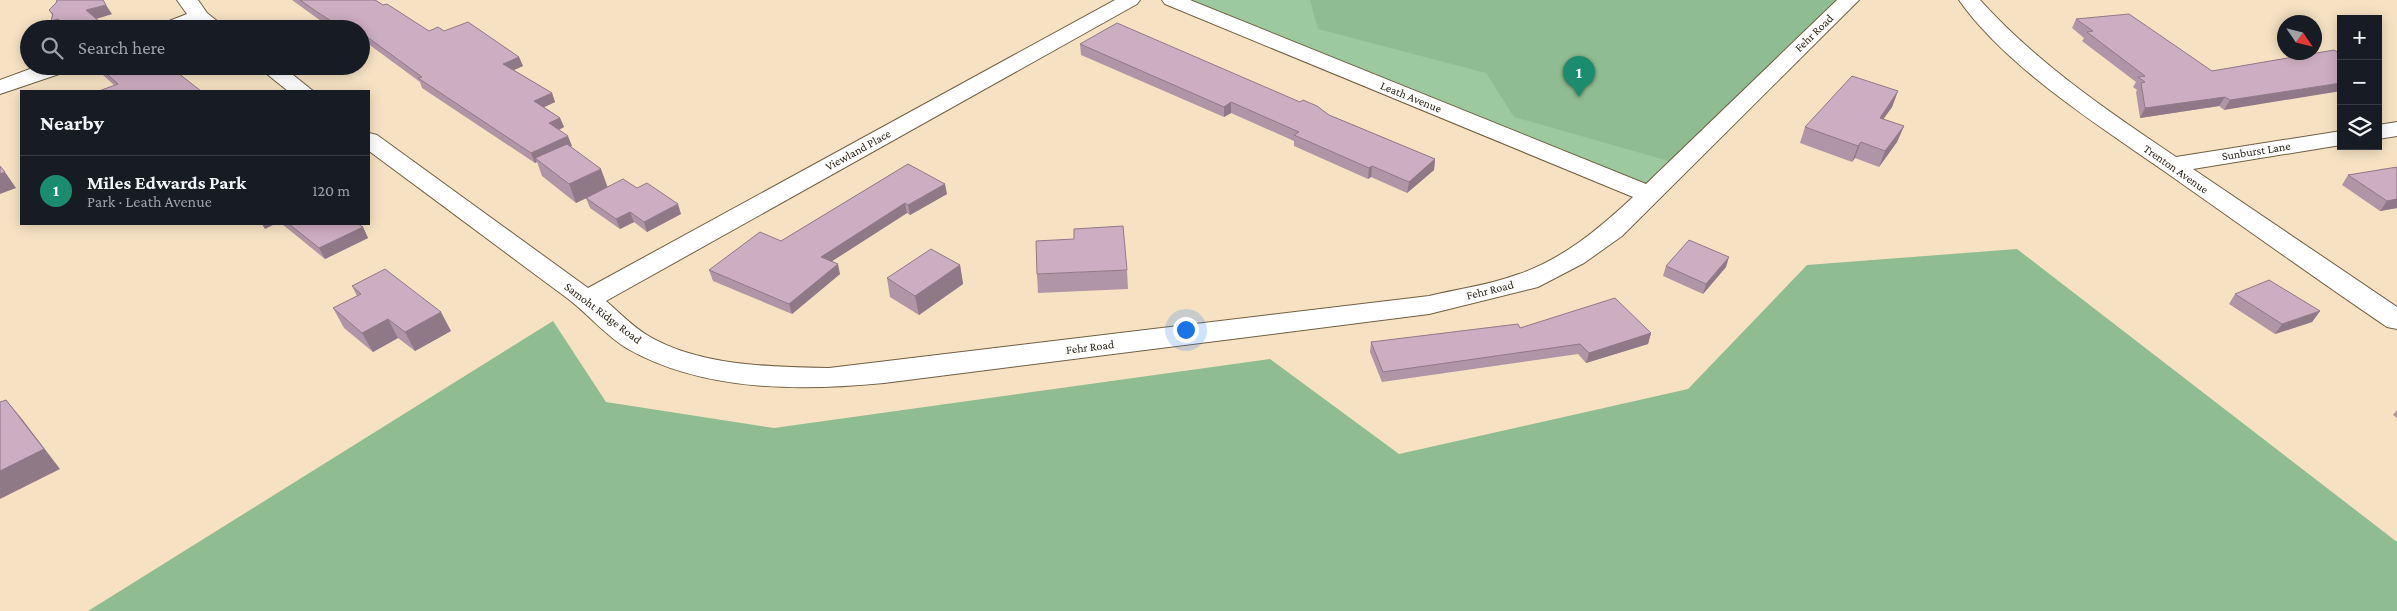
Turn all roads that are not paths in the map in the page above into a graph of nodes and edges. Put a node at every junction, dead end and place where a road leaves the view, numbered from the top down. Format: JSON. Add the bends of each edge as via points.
{"nodes":[{"id":1,"x":187,"y":0,"type":"edge"},
{"id":2,"x":1130,"y":0,"type":"edge"},
{"id":3,"x":1172,"y":0,"type":"edge"},
{"id":4,"x":1849,"y":0,"type":"edge"},
{"id":5,"x":1969,"y":0,"type":"edge"},
{"id":6,"x":206,"y":20,"type":"edge"},
{"id":7,"x":34,"y":75,"type":"edge"},
{"id":8,"x":280,"y":75,"type":"edge"},
{"id":9,"x":0,"y":87,"type":"edge"},
{"id":10,"x":301,"y":90,"type":"edge"},
{"id":11,"x":2397,"y":128,"type":"edge"},
{"id":12,"x":2382,"y":131,"type":"edge"},
{"id":13,"x":2337,"y":139,"type":"edge"},
{"id":14,"x":370,"y":141,"type":"edge"},
{"id":15,"x":2171,"y":165,"type":"junction"},
{"id":16,"x":1648,"y":194,"type":"junction"},
{"id":17,"x":587,"y":300,"type":"junction"},
{"id":18,"x":2397,"y":320,"type":"edge"},
{"id":19,"x":1028,"y":355,"type":"joint"}],
"edges":[{"from":1,"to":6,"type":"street"},
{"from":2,"to":17,"type":"street","name":"Viewland Place"},
{"from":3,"to":16,"type":"street","name":"Leath Avenue"},
{"from":4,"to":16,"type":"street","name":"Fehr Road"},
{"from":5,"to":15,"type":"street","name":"Trenton Avenue","via":[[1994,29],[2032,64],[2078,101]]},
{"from":7,"to":9,"type":"street"},
{"from":8,"to":10,"type":"street"},
{"from":11,"to":12,"type":"street"},
{"from":13,"to":15,"type":"street","name":"Sunburst Lane"},
{"from":14,"to":17,"type":"street","name":"Samoht Ridge Road"},
{"from":15,"to":18,"type":"street","name":"Trenton Avenue"},
{"from":16,"to":19,"type":"street","name":"Fehr Road","via":[[1613,230],[1575,257],[1528,281],[1429,305]]},
{"from":17,"to":19,"type":"street","name":"Samoht Ridge Road","via":[[637,342],[677,358],[724,371],[766,376],[838,377]]}]}
